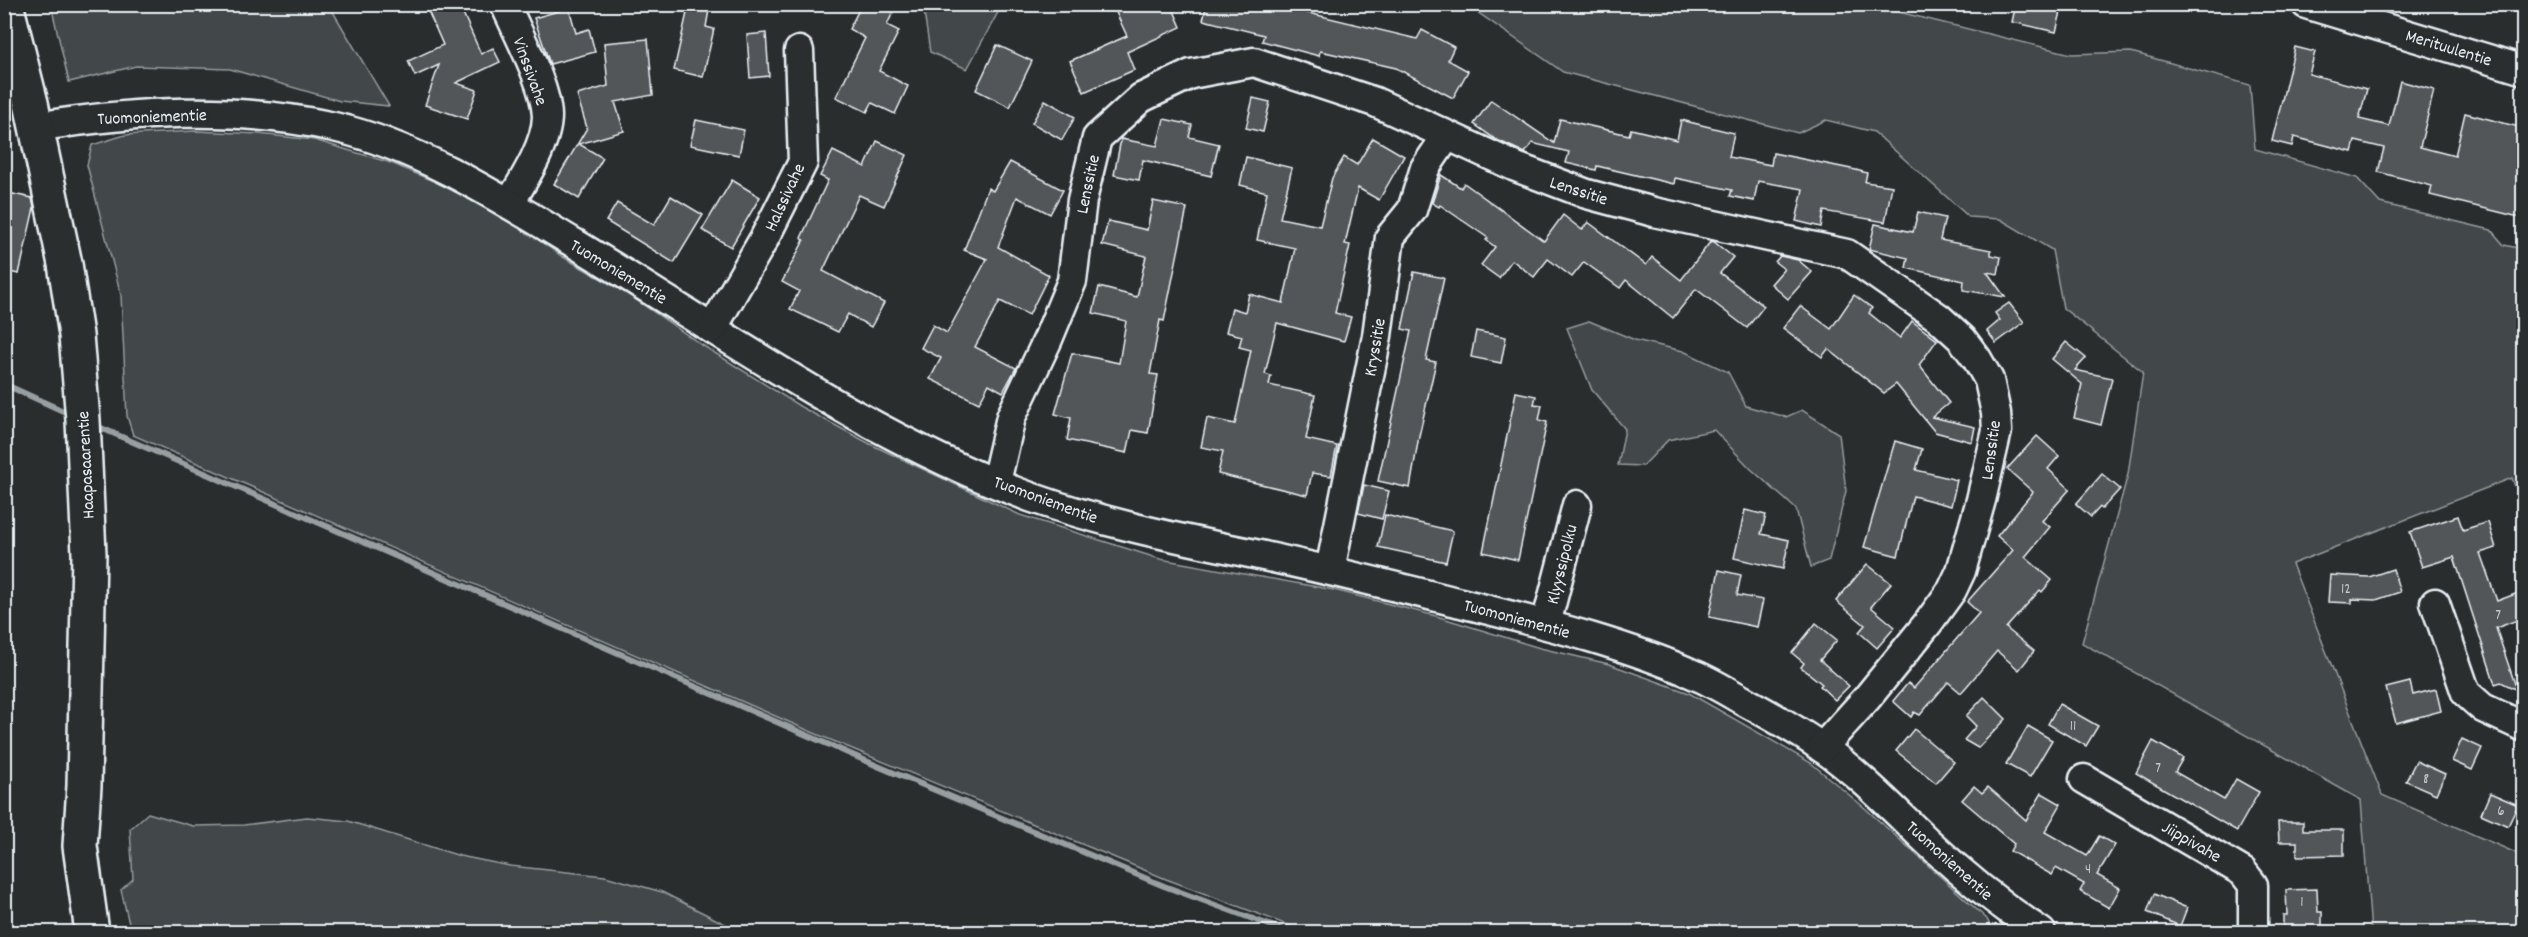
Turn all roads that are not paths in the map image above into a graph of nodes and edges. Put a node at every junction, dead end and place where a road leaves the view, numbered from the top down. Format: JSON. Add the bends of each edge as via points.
{"nodes":[{"id":1,"x":6,"y":4,"type":"edge"},
{"id":2,"x":505,"y":4,"type":"edge"},
{"id":3,"x":2306,"y":4,"type":"edge"},
{"id":4,"x":799,"y":51,"type":"dead end"},
{"id":5,"x":2523,"y":70,"type":"edge"},
{"id":6,"x":36,"y":127,"type":"junction"},
{"id":7,"x":1446,"y":137,"type":"junction"},
{"id":8,"x":509,"y":204,"type":"junction"},
{"id":9,"x":712,"y":329,"type":"junction"},
{"id":10,"x":996,"y":482,"type":"junction"},
{"id":11,"x":1577,"y":505,"type":"dead end"},
{"id":12,"x":1330,"y":570,"type":"junction"},
{"id":13,"x":2435,"y":603,"type":"dead end"},
{"id":14,"x":1546,"y":624,"type":"junction"},
{"id":15,"x":2523,"y":727,"type":"edge"},
{"id":16,"x":1822,"y":748,"type":"junction"},
{"id":17,"x":2084,"y":778,"type":"dead end"},
{"id":18,"x":92,"y":933,"type":"edge"},
{"id":19,"x":2042,"y":933,"type":"edge"},
{"id":20,"x":2253,"y":933,"type":"edge"}],
"edges":[{"from":1,"to":6,"type":"main road","name":"Haapasaarentie"},
{"from":2,"to":8,"type":"street","name":"Vinssivahe","via":[[540,84],[547,117],[538,153]]},
{"from":3,"to":5,"type":"street","name":"Merituulentie"},
{"from":4,"to":9,"type":"street","name":"Halssivahe","via":[[803,162]]},
{"from":6,"to":8,"type":"street","name":"Tuomoniementie","via":[[147,113],[250,114],[297,120],[381,142],[446,170]]},
{"from":6,"to":18,"type":"main road","name":"Haapasaarentie","via":[[65,264],[83,420],[89,554],[80,846]]},
{"from":7,"to":10,"type":"street","name":"Lenssitie","via":[[1375,102],[1254,62],[1191,74],[1141,98],[1097,138],[1082,200],[1072,281],[1011,417]]},
{"from":7,"to":12,"type":"street","name":"Kryssitie","via":[[1425,168],[1412,210],[1390,237],[1377,336]]},
{"from":7,"to":16,"type":"street","name":"Lenssitie","via":[[1587,194],[1847,254],[1939,318],[1977,359],[1989,380],[1997,431],[1982,501],[1961,570],[1928,623]]},
{"from":8,"to":9,"type":"street","name":"Tuomoniementie"},
{"from":9,"to":10,"type":"street","name":"Tuomoniementie","via":[[861,418]]},
{"from":10,"to":12,"type":"street","name":"Tuomoniementie","via":[[1091,517],[1163,536]]},
{"from":11,"to":14,"type":"street","name":"Klyyssipolku"},
{"from":12,"to":14,"type":"street","name":"Tuomoniementie"},
{"from":13,"to":15,"type":"street","via":[[2466,693],[2483,708]]},
{"from":14,"to":16,"type":"street","name":"Tuomoniementie","via":[[1697,675]]},
{"from":16,"to":19,"type":"street","name":"Tuomoniementie","via":[[1999,904]]},
{"from":17,"to":20,"type":"street","name":"Jiippivahe","via":[[2243,872],[2253,885]]}]}
